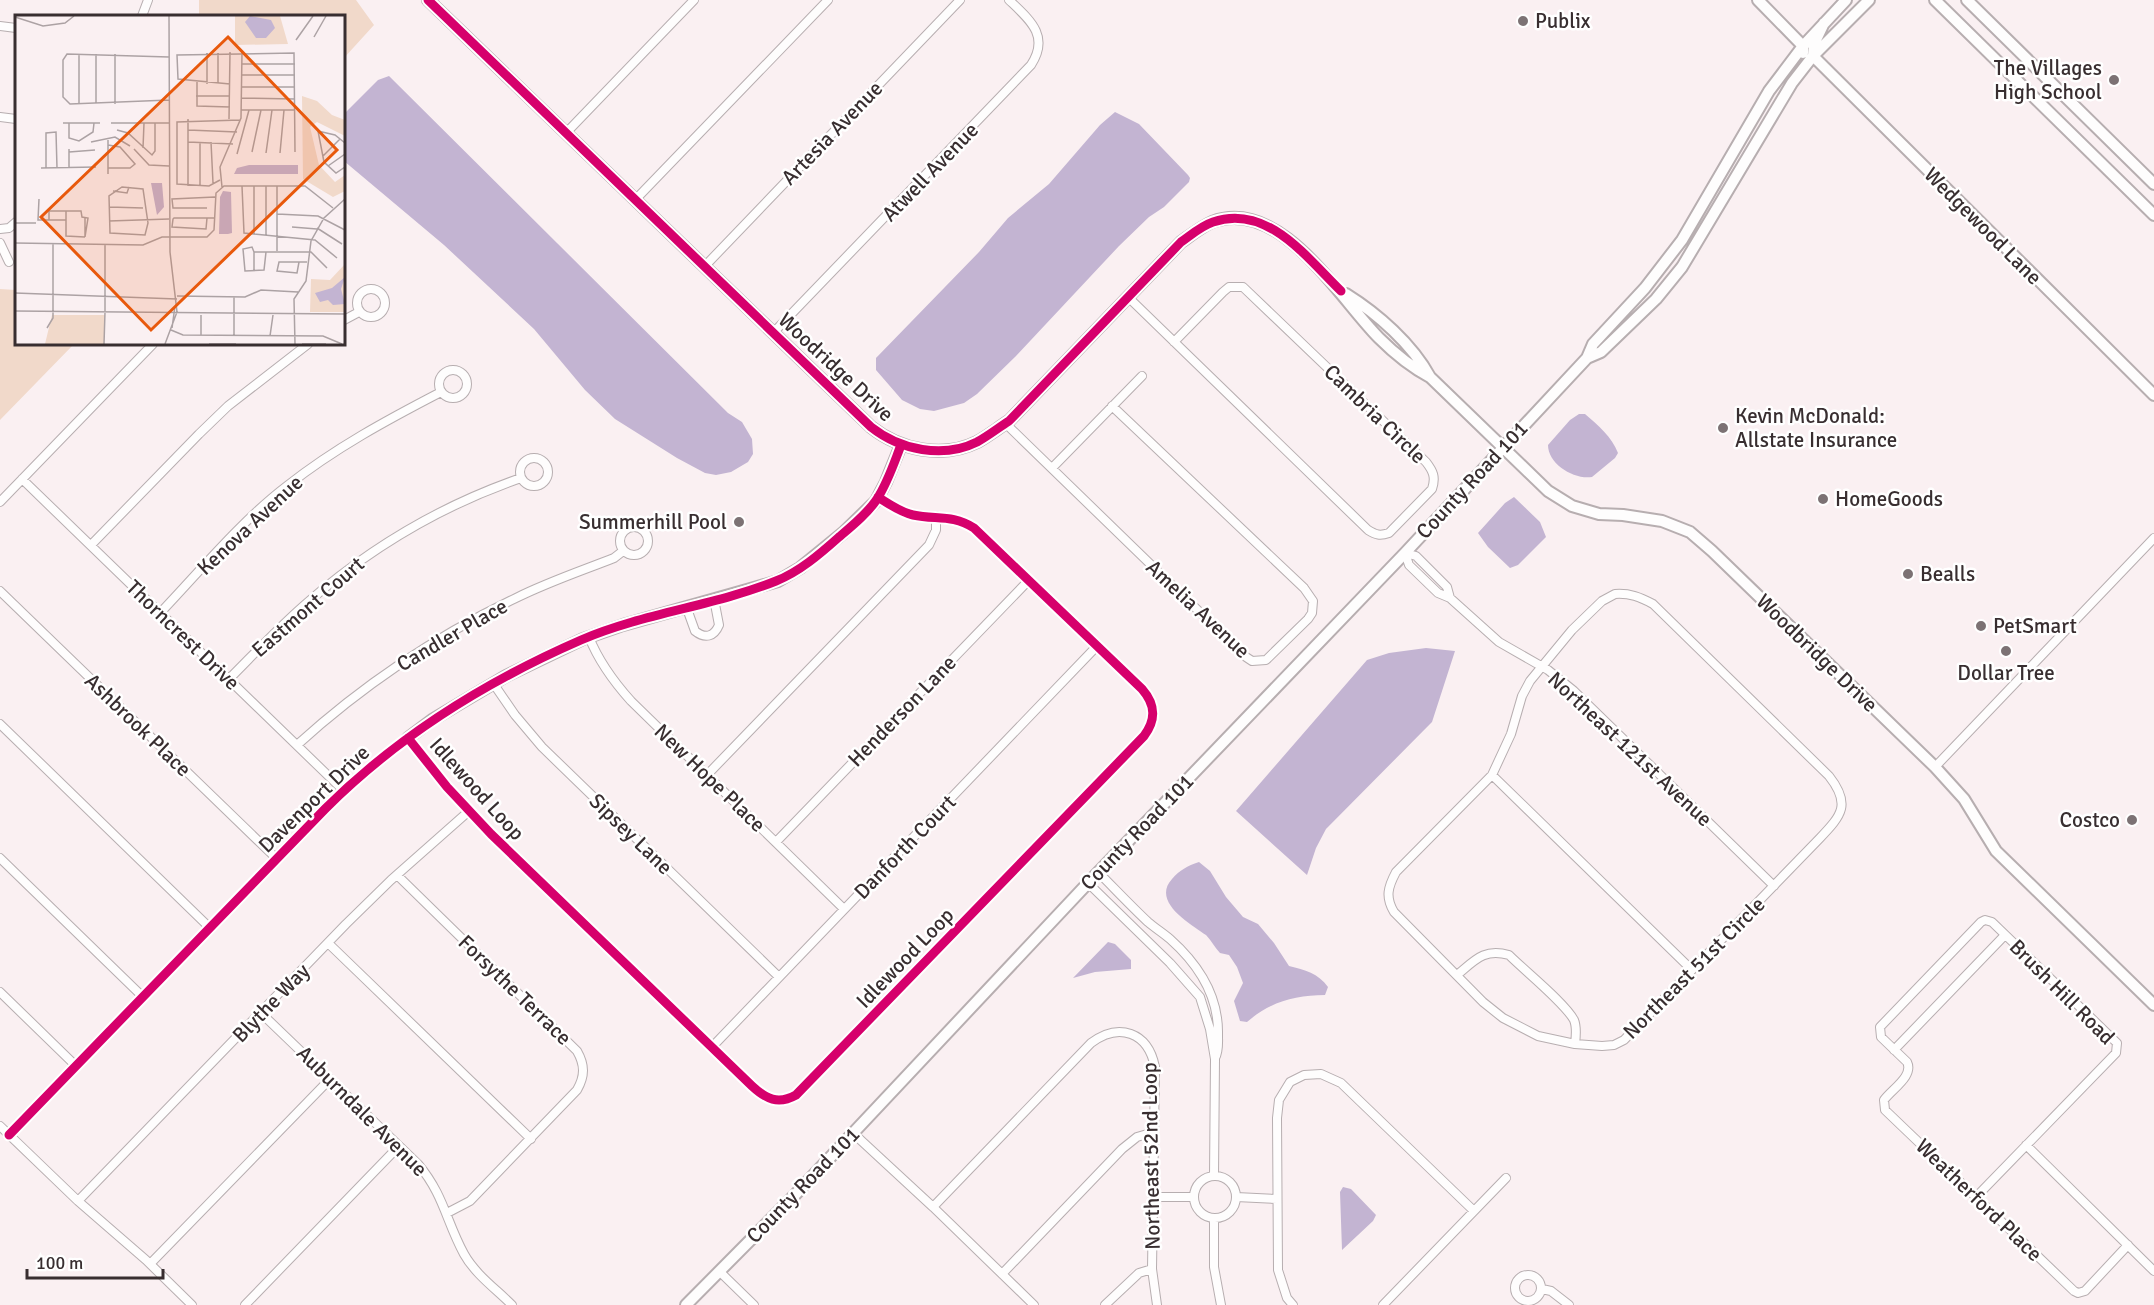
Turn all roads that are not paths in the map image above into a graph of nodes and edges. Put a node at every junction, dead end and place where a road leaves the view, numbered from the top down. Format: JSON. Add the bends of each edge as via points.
{"nodes":[{"id":1,"x":148,"y":0,"type":"edge"},
{"id":2,"x":429,"y":0,"type":"edge"},
{"id":3,"x":694,"y":0,"type":"edge"},
{"id":4,"x":828,"y":0,"type":"edge"},
{"id":5,"x":960,"y":0,"type":"edge"},
{"id":6,"x":1009,"y":0,"type":"edge"},
{"id":7,"x":1758,"y":0,"type":"edge"},
{"id":8,"x":1846,"y":0,"type":"edge"},
{"id":9,"x":1869,"y":0,"type":"edge"},
{"id":10,"x":1935,"y":0,"type":"edge"},
{"id":11,"x":1967,"y":0,"type":"edge"},
{"id":12,"x":142,"y":15,"type":"edge"},
{"id":13,"x":1824,"y":23,"type":"junction"},
{"id":14,"x":0,"y":26,"type":"edge"},
{"id":15,"x":15,"y":28,"type":"edge"},
{"id":16,"x":1803,"y":46,"type":"junction"},
{"id":17,"x":1813,"y":56,"type":"junction"},
{"id":18,"x":1792,"y":83,"type":"junction"},
{"id":19,"x":0,"y":117,"type":"edge"},
{"id":20,"x":15,"y":119,"type":"edge"},
{"id":21,"x":566,"y":134,"type":"junction"},
{"id":22,"x":1721,"y":174,"type":"junction"},
{"id":23,"x":1733,"y":181,"type":"junction"},
{"id":24,"x":2154,"y":184,"type":"edge"},
{"id":25,"x":635,"y":200,"type":"junction"},
{"id":26,"x":2154,"y":215,"type":"edge"},
{"id":27,"x":15,"y":223,"type":"edge"},
{"id":28,"x":0,"y":229,"type":"edge"},
{"id":29,"x":0,"y":243,"type":"edge"},
{"id":30,"x":9,"y":262,"type":"dead end"},
{"id":31,"x":704,"y":267,"type":"junction"},
{"id":32,"x":1659,"y":271,"type":"junction"},
{"id":33,"x":1670,"y":281,"type":"junction"},
{"id":34,"x":1341,"y":291,"type":"joint"},
{"id":35,"x":1128,"y":297,"type":"junction"},
{"id":36,"x":359,"y":312,"type":"dead end"},
{"id":37,"x":345,"y":320,"type":"edge"},
{"id":38,"x":773,"y":333,"type":"junction"},
{"id":39,"x":1174,"y":342,"type":"junction"},
{"id":40,"x":152,"y":345,"type":"edge"},
{"id":41,"x":307,"y":345,"type":"edge"},
{"id":42,"x":1587,"y":358,"type":"junction"},
{"id":43,"x":1142,"y":376,"type":"dead end"},
{"id":44,"x":441,"y":392,"type":"dead end"},
{"id":45,"x":2154,"y":395,"type":"edge"},
{"id":46,"x":1112,"y":406,"type":"junction"},
{"id":47,"x":1005,"y":423,"type":"junction"},
{"id":48,"x":901,"y":445,"type":"junction"},
{"id":49,"x":1502,"y":447,"type":"junction"},
{"id":50,"x":1052,"y":468,"type":"junction"},
{"id":51,"x":521,"y":478,"type":"dead end"},
{"id":52,"x":22,"y":479,"type":"junction"},
{"id":53,"x":878,"y":497,"type":"junction"},
{"id":54,"x":0,"y":502,"type":"edge"},
{"id":55,"x":936,"y":516,"type":"junction"},
{"id":56,"x":2154,"y":540,"type":"edge"},
{"id":57,"x":91,"y":545,"type":"junction"},
{"id":58,"x":623,"y":551,"type":"dead end"},
{"id":59,"x":1405,"y":553,"type":"junction"},
{"id":60,"x":1029,"y":580,"type":"junction"},
{"id":61,"x":0,"y":591,"type":"edge"},
{"id":62,"x":714,"y":599,"type":"junction"},
{"id":63,"x":686,"y":606,"type":"junction"},
{"id":64,"x":160,"y":613,"type":"junction"},
{"id":65,"x":589,"y":637,"type":"junction"},
{"id":66,"x":1097,"y":646,"type":"junction"},
{"id":67,"x":1541,"y":666,"type":"junction"},
{"id":68,"x":229,"y":679,"type":"junction"},
{"id":69,"x":494,"y":683,"type":"junction"},
{"id":70,"x":0,"y":724,"type":"edge"},
{"id":71,"x":408,"y":738,"type":"junction"},
{"id":72,"x":297,"y":745,"type":"junction"},
{"id":73,"x":1935,"y":767,"type":"junction"},
{"id":74,"x":707,"y":775,"type":"junction"},
{"id":75,"x":1492,"y":775,"type":"junction"},
{"id":76,"x":344,"y":791,"type":"junction"},
{"id":77,"x":469,"y":812,"type":"junction"},
{"id":78,"x":776,"y":842,"type":"junction"},
{"id":79,"x":0,"y":858,"type":"edge"},
{"id":80,"x":277,"y":859,"type":"junction"},
{"id":81,"x":1098,"y":873,"type":"junction"},
{"id":82,"x":397,"y":875,"type":"junction"},
{"id":83,"x":1089,"y":883,"type":"junction"},
{"id":84,"x":1774,"y":886,"type":"junction"},
{"id":85,"x":844,"y":909,"type":"junction"},
{"id":86,"x":210,"y":928,"type":"junction"},
{"id":87,"x":2006,"y":935,"type":"junction"},
{"id":88,"x":328,"y":943,"type":"junction"},
{"id":89,"x":1692,"y":970,"type":"junction"},
{"id":90,"x":1457,"y":975,"type":"junction"},
{"id":91,"x":779,"y":977,"type":"junction"},
{"id":92,"x":0,"y":992,"type":"edge"},
{"id":93,"x":143,"y":997,"type":"junction"},
{"id":94,"x":2154,"y":1005,"type":"edge"},
{"id":95,"x":261,"y":1013,"type":"junction"},
{"id":96,"x":1575,"y":1044,"type":"junction"},
{"id":97,"x":712,"y":1047,"type":"junction"},
{"id":98,"x":1894,"y":1050,"type":"junction"},
{"id":99,"x":1215,"y":1059,"type":"junction"},
{"id":100,"x":76,"y":1066,"type":"junction"},
{"id":101,"x":330,"y":1079,"type":"junction"},
{"id":102,"x":0,"y":1126,"type":"edge"},
{"id":103,"x":1154,"y":1132,"type":"junction"},
{"id":104,"x":853,"y":1133,"type":"junction"},
{"id":105,"x":9,"y":1135,"type":"junction"},
{"id":106,"x":531,"y":1139,"type":"junction"},
{"id":107,"x":399,"y":1146,"type":"junction"},
{"id":108,"x":2026,"y":1146,"type":"junction"},
{"id":109,"x":1214,"y":1176,"type":"junction"},
{"id":110,"x":1506,"y":1178,"type":"dead end"},
{"id":111,"x":1154,"y":1197,"type":"junction"},
{"id":112,"x":1194,"y":1197,"type":"junction"},
{"id":113,"x":1236,"y":1197,"type":"junction"},
{"id":114,"x":1976,"y":1197,"type":"junction"},
{"id":115,"x":1278,"y":1199,"type":"junction"},
{"id":116,"x":78,"y":1201,"type":"junction"},
{"id":117,"x":933,"y":1207,"type":"junction"},
{"id":118,"x":1474,"y":1211,"type":"junction"},
{"id":119,"x":447,"y":1213,"type":"junction"},
{"id":120,"x":1214,"y":1218,"type":"junction"},
{"id":121,"x":2128,"y":1245,"type":"junction"},
{"id":122,"x":150,"y":1264,"type":"junction"},
{"id":123,"x":1152,"y":1269,"type":"junction"},
{"id":124,"x":2154,"y":1271,"type":"edge"},
{"id":125,"x":720,"y":1272,"type":"junction"},
{"id":126,"x":1002,"y":1274,"type":"junction"},
{"id":127,"x":1542,"y":1289,"type":"dead end"},
{"id":128,"x":192,"y":1305,"type":"edge"},
{"id":129,"x":245,"y":1305,"type":"edge"},
{"id":130,"x":512,"y":1305,"type":"edge"},
{"id":131,"x":686,"y":1305,"type":"edge"},
{"id":132,"x":754,"y":1305,"type":"edge"},
{"id":133,"x":1034,"y":1305,"type":"edge"},
{"id":134,"x":1105,"y":1305,"type":"edge"},
{"id":135,"x":1157,"y":1305,"type":"edge"},
{"id":136,"x":1221,"y":1305,"type":"edge"},
{"id":137,"x":1293,"y":1305,"type":"edge"},
{"id":138,"x":1383,"y":1305,"type":"edge"},
{"id":139,"x":1569,"y":1305,"type":"edge"}],
"edges":[{"from":1,"to":12,"type":"street"},
{"from":2,"to":21,"type":"street","name":"Woodridge Drive"},
{"from":3,"to":21,"type":"street"},
{"from":4,"to":25,"type":"street"},
{"from":5,"to":31,"type":"street","name":"Artesia Avenue"},
{"from":6,"to":38,"type":"street","name":"Atwell Avenue","via":[[1037,32],[1039,48],[1031,65]]},
{"from":7,"to":16,"type":"street"},
{"from":8,"to":13,"type":"street","name":"County Road 101"},
{"from":9,"to":17,"type":"street","name":"County Road 101"},
{"from":10,"to":26,"type":"street"},
{"from":11,"to":24,"type":"street"},
{"from":13,"to":16,"type":"street","name":"County Road 101"},
{"from":13,"to":17,"type":"street"},
{"from":14,"to":15,"type":"street"},
{"from":16,"to":18,"type":"street","via":[[1802,62]]},
{"from":16,"to":22,"type":"street","name":"County Road 101","via":[[1769,91]]},
{"from":17,"to":18,"type":"street","name":"County Road 101"},
{"from":17,"to":45,"type":"street","name":"Wedgewood Lane"},
{"from":18,"to":23,"type":"street","name":"County Road 101"},
{"from":19,"to":20,"type":"street"},
{"from":21,"to":25,"type":"street","name":"Woodridge Drive"},
{"from":22,"to":23,"type":"street"},
{"from":22,"to":32,"type":"street","name":"County Road 101"},
{"from":23,"to":33,"type":"street","name":"County Road 101"},
{"from":25,"to":31,"type":"street","name":"Woodridge Drive"},
{"from":27,"to":28,"type":"street"},
{"from":29,"to":30,"type":"street"},
{"from":31,"to":38,"type":"street","name":"Woodridge Drive"},
{"from":32,"to":33,"type":"street"},
{"from":32,"to":42,"type":"street","name":"County Road 101","via":[[1610,323]]},
{"from":33,"to":42,"type":"street","name":"County Road 101","via":[[1601,352]]},
{"from":34,"to":35,"type":"street","name":"Woodridge Drive","via":[[1277,231],[1262,223],[1228,219],[1213,222],[1181,242]]},
{"from":34,"to":49,"type":"street","name":"Woodbridge Drive","via":[[1379,338],[1411,367],[1430,377]]},
{"from":35,"to":39,"type":"street","name":"Cambria Circle"},
{"from":35,"to":47,"type":"street","name":"Woodridge Drive"},
{"from":36,"to":37,"type":"street"},
{"from":38,"to":48,"type":"street","name":"Woodridge Drive","via":[[871,427]]},
{"from":39,"to":39,"type":"street","name":"Cambria Circle","via":[[1229,287],[1243,287],[1426,462],[1434,474],[1432,489],[1389,533],[1375,534]]},
{"from":40,"to":52,"type":"street"},
{"from":41,"to":57,"type":"street","via":[[228,406]]},
{"from":42,"to":49,"type":"street","name":"County Road 101"},
{"from":43,"to":46,"type":"street"},
{"from":44,"to":64,"type":"street","name":"Kenova Avenue","via":[[340,447],[287,486],[248,520]]},
{"from":46,"to":50,"type":"street"},
{"from":46,"to":50,"type":"street","name":"Amelia Avenue","via":[[1309,594],[1313,608],[1308,619],[1270,657],[1252,661]]},
{"from":47,"to":48,"type":"street","name":"Woodridge Drive","via":[[975,443],[957,448],[922,450]]},
{"from":47,"to":50,"type":"street","name":"Amelia Avenue"},
{"from":48,"to":53,"type":"street","name":"Davenport Drive"},
{"from":49,"to":59,"type":"street","name":"County Road 101"},
{"from":49,"to":73,"type":"street","name":"Woodbridge Drive","via":[[1548,491],[1572,506],[1599,514],[1662,521],[1690,532]]},
{"from":51,"to":68,"type":"street","name":"Eastmont Court","via":[[439,513],[370,553],[309,601]]},
{"from":52,"to":54,"type":"street"},
{"from":52,"to":57,"type":"street","name":"Thorncrest Drive"},
{"from":53,"to":55,"type":"street","name":"Idlewood Loop","via":[[914,515]]},
{"from":53,"to":62,"type":"street","name":"Davenport Drive","via":[[843,533],[800,568],[778,580]]},
{"from":55,"to":60,"type":"street","name":"Idlewood Loop","via":[[957,519],[974,528]]},
{"from":55,"to":74,"type":"street","via":[[936,530],[929,544]]},
{"from":56,"to":73,"type":"street"},
{"from":57,"to":64,"type":"street","name":"Thorncrest Drive"},
{"from":58,"to":72,"type":"street","name":"Candler Place","via":[[452,631],[368,686]]},
{"from":59,"to":67,"type":"street","name":"Northeast 121st Avenue","via":[[1416,556],[1447,587],[1450,598],[1499,642]]},
{"from":59,"to":81,"type":"street","name":"County Road 101"},
{"from":60,"to":66,"type":"street","name":"Idlewood Loop"},
{"from":60,"to":78,"type":"street","name":"Henderson Lane"},
{"from":61,"to":80,"type":"street","name":"Ashbrook Place"},
{"from":62,"to":63,"type":"street","name":"Davenport Drive"},
{"from":62,"to":63,"type":"street","via":[[720,625],[712,635],[695,632]]},
{"from":63,"to":65,"type":"street","name":"Davenport Drive"},
{"from":64,"to":68,"type":"street","name":"Thorncrest Drive"},
{"from":65,"to":69,"type":"street","name":"Davenport Drive"},
{"from":65,"to":74,"type":"street","name":"New Hope Place","via":[[613,681]]},
{"from":66,"to":85,"type":"street","name":"Danforth Court"},
{"from":66,"to":97,"type":"street","name":"Idlewood Loop","via":[[1152,703],[1150,728],[1137,744],[796,1095],[782,1101],[764,1097]]},
{"from":67,"to":75,"type":"street","name":"Northeast 51st Circle","via":[[1522,696],[1511,734]]},
{"from":67,"to":84,"type":"street","name":"Northeast 121st Avenue","via":[[1574,691]]},
{"from":67,"to":84,"type":"street","name":"Northeast 51st Circle","via":[[1572,630],[1615,594],[1640,597],[1664,614],[1829,776],[1842,796],[1835,822]]},
{"from":68,"to":72,"type":"street","name":"Thorncrest Drive"},
{"from":69,"to":71,"type":"street","name":"Davenport Drive"},
{"from":69,"to":91,"type":"street","name":"Sipsey Lane","via":[[542,747]]},
{"from":70,"to":86,"type":"street"},
{"from":71,"to":76,"type":"street","name":"Davenport Drive"},
{"from":71,"to":77,"type":"street","name":"Idlewood Loop"},
{"from":72,"to":76,"type":"street","name":"Thorncrest Drive"},
{"from":73,"to":94,"type":"street","name":"Woodbridge Drive","via":[[1964,799],[1996,851]]},
{"from":74,"to":78,"type":"street","name":"New Hope Place"},
{"from":75,"to":89,"type":"street"},
{"from":75,"to":90,"type":"street","name":"Northeast 51st Circle","via":[[1396,872],[1388,890],[1394,912]]},
{"from":76,"to":80,"type":"street","name":"Davenport Drive"},
{"from":77,"to":82,"type":"street","name":"Blythe Way"},
{"from":77,"to":97,"type":"street","name":"Idlewood Loop"},
{"from":78,"to":85,"type":"street","name":"New Hope Place"},
{"from":79,"to":93,"type":"street"},
{"from":80,"to":86,"type":"street","name":"Davenport Drive"},
{"from":81,"to":83,"type":"street","name":"County Road 101"},
{"from":81,"to":99,"type":"street","via":[[1197,967],[1216,1010]]},
{"from":82,"to":88,"type":"street","name":"Blythe Way"},
{"from":82,"to":106,"type":"street","name":"Forsythe Terrace","via":[[582,1059],[584,1075],[577,1090]]},
{"from":83,"to":99,"type":"street","via":[[1200,997]]},
{"from":83,"to":104,"type":"street","name":"County Road 101"},
{"from":84,"to":89,"type":"street","name":"Northeast 51st Circle"},
{"from":85,"to":91,"type":"street","name":"Danforth Court"},
{"from":86,"to":93,"type":"street","name":"Davenport Drive"},
{"from":87,"to":98,"type":"street"},
{"from":87,"to":98,"type":"street","name":"Brush Hill Road","via":[[1992,922],[1981,922],[1880,1027],[1881,1037]]},
{"from":87,"to":108,"type":"street","name":"Brush Hill Road","via":[[2117,1045],[2116,1053]]},
{"from":88,"to":95,"type":"street","name":"Blythe Way"},
{"from":88,"to":106,"type":"street"},
{"from":89,"to":96,"type":"street","name":"Northeast 51st Circle","via":[[1624,1040],[1602,1046]]},
{"from":90,"to":96,"type":"street","name":"Northeast 51st Circle","via":[[1503,1018],[1538,1036]]},
{"from":90,"to":96,"type":"street","via":[[1485,953],[1509,955],[1564,1007],[1574,1021]]},
{"from":91,"to":97,"type":"street","name":"Danforth Court"},
{"from":92,"to":100,"type":"street"},
{"from":93,"to":100,"type":"street","name":"Davenport Drive"},
{"from":95,"to":101,"type":"street","name":"Auburndale Avenue"},
{"from":95,"to":116,"type":"street","name":"Blythe Way"},
{"from":98,"to":114,"type":"street","name":"Weatherford Place","via":[[1908,1064],[1909,1071],[1884,1100],[1884,1108]]},
{"from":99,"to":109,"type":"street"},
{"from":100,"to":105,"type":"street","name":"Davenport Drive"},
{"from":101,"to":107,"type":"street","name":"Auburndale Avenue"},
{"from":101,"to":122,"type":"street"},
{"from":102,"to":105,"type":"street"},
{"from":103,"to":111,"type":"street","name":"Northeast 52nd Loop"},
{"from":103,"to":117,"type":"street","name":"Northeast 52nd Loop","via":[[1153,1057],[1138,1037],[1109,1032],[1091,1043]]},
{"from":103,"to":126,"type":"street","via":[[1137,1137],[1122,1149]]},
{"from":104,"to":117,"type":"street"},
{"from":104,"to":125,"type":"street","name":"County Road 101"},
{"from":105,"to":116,"type":"street"},
{"from":106,"to":119,"type":"street","name":"Forsythe Terrace","via":[[471,1201]]},
{"from":107,"to":119,"type":"street","name":"Auburndale Avenue","via":[[430,1178]]},
{"from":107,"to":129,"type":"street"},
{"from":108,"to":114,"type":"street","name":"Brush Hill Road"},
{"from":108,"to":121,"type":"street"},
{"from":109,"to":112,"type":"street","via":[[1202,1180]]},
{"from":109,"to":113,"type":"street","via":[[1227,1180]]},
{"from":110,"to":118,"type":"street"},
{"from":111,"to":112,"type":"street"},
{"from":111,"to":123,"type":"street","name":"Northeast 52nd Loop"},
{"from":112,"to":120,"type":"street","via":[[1202,1214]]},
{"from":113,"to":115,"type":"street"},
{"from":113,"to":120,"type":"street","via":[[1227,1214]]},
{"from":114,"to":121,"type":"street","name":"Weatherford Place","via":[[2076,1292],[2085,1291]]},
{"from":115,"to":118,"type":"street","via":[[1279,1100],[1290,1083],[1304,1075],[1321,1074],[1341,1083]]},
{"from":115,"to":137,"type":"street","via":[[1278,1270]]},
{"from":116,"to":122,"type":"street"},
{"from":117,"to":126,"type":"street"},
{"from":118,"to":138,"type":"street"},
{"from":119,"to":130,"type":"street","name":"Auburndale Avenue","via":[[471,1264]]},
{"from":120,"to":136,"type":"street","via":[[1214,1267]]},
{"from":121,"to":124,"type":"street"},
{"from":122,"to":128,"type":"street"},
{"from":123,"to":134,"type":"street","via":[[1139,1272]]},
{"from":123,"to":135,"type":"street","name":"Northeast 52nd Loop"},
{"from":125,"to":131,"type":"street","name":"County Road 101"},
{"from":125,"to":132,"type":"street"},
{"from":126,"to":133,"type":"street"},
{"from":127,"to":139,"type":"street"}]}
